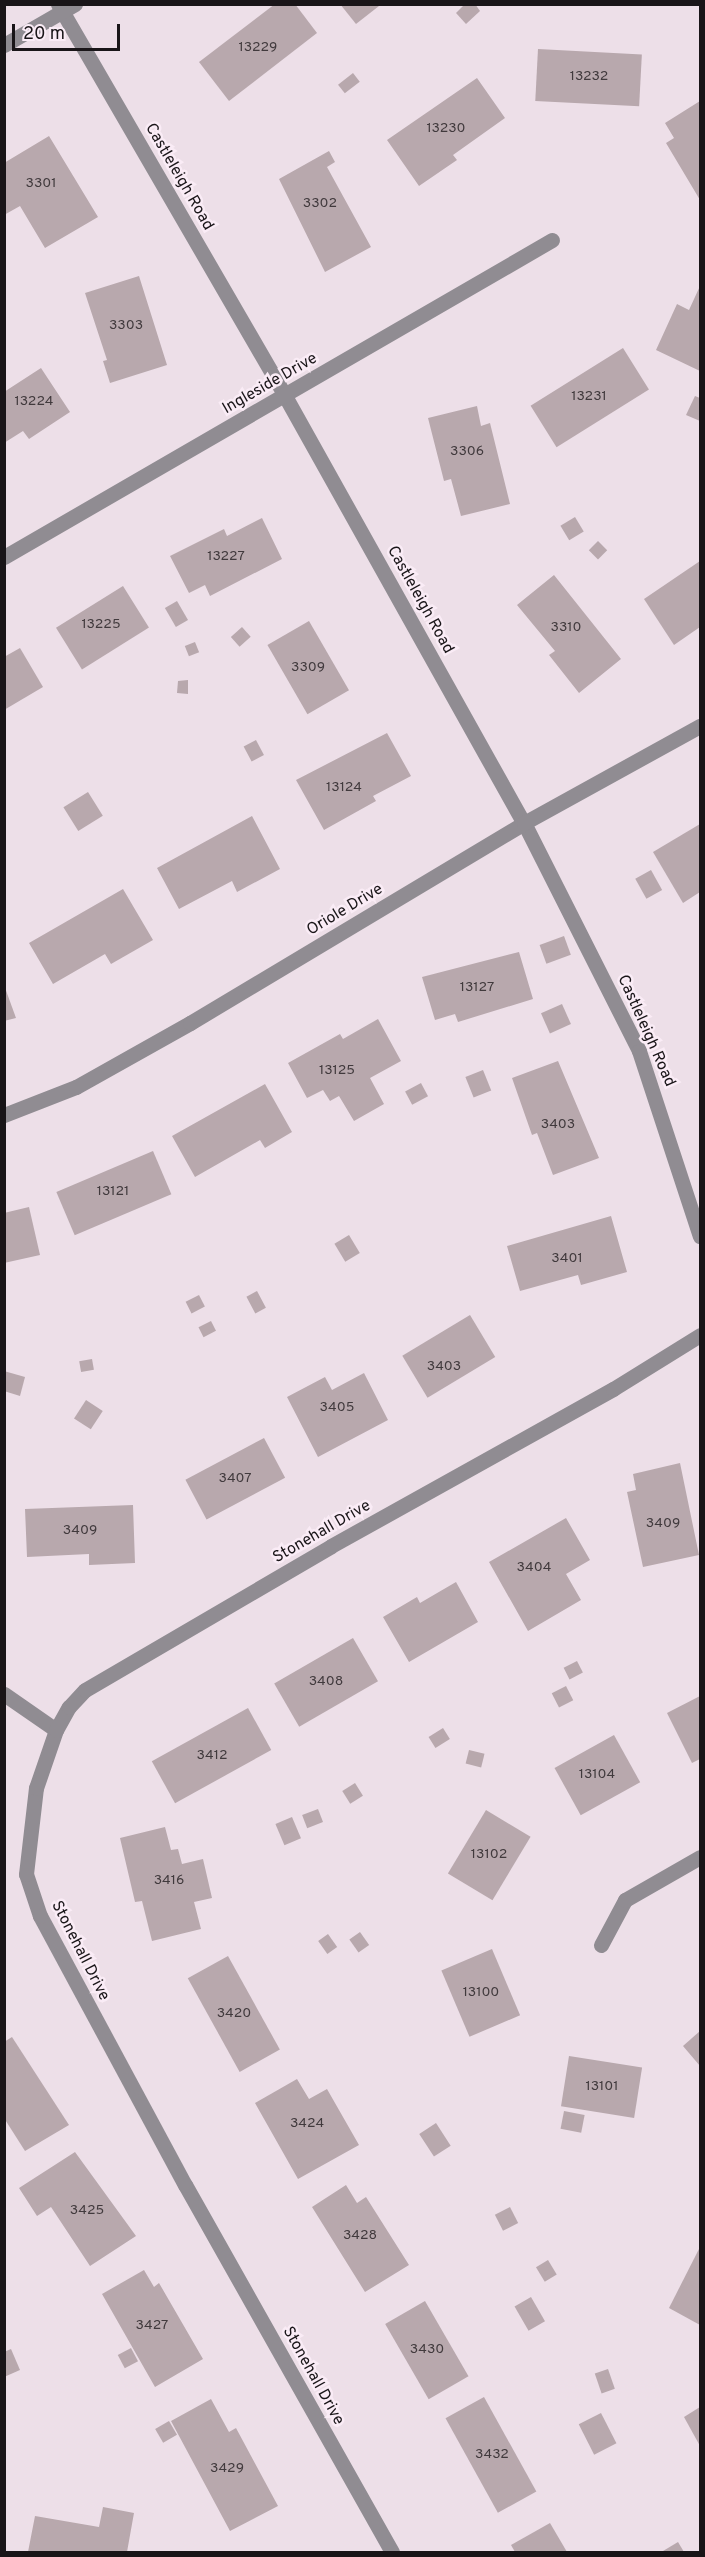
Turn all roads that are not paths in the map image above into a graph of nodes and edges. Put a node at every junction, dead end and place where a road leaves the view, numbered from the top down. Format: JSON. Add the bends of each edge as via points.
{"nodes":[{"id":1,"x":65,"y":7,"type":"edge"},
{"id":2,"x":4,"y":45,"type":"edge"},
{"id":3,"x":552,"y":240,"type":"dead end"},
{"id":4,"x":285,"y":396,"type":"junction"},
{"id":5,"x":4,"y":557,"type":"edge"},
{"id":6,"x":700,"y":726,"type":"edge"},
{"id":7,"x":524,"y":824,"type":"junction"},
{"id":8,"x":4,"y":1115,"type":"edge"},
{"id":9,"x":700,"y":1236,"type":"edge"},
{"id":10,"x":700,"y":1335,"type":"edge"},
{"id":11,"x":4,"y":1694,"type":"edge"},
{"id":12,"x":56,"y":1730,"type":"junction"},
{"id":13,"x":700,"y":1857,"type":"edge"},
{"id":14,"x":601,"y":1945,"type":"dead end"},
{"id":15,"x":386,"y":2551,"type":"edge"}],
"edges":[{"from":1,"to":2,"type":"street"},
{"from":1,"to":4,"type":"street","name":"Castleleigh Road"},
{"from":3,"to":4,"type":"street","name":"Ingleside Drive"},
{"from":4,"to":5,"type":"street","name":"Ingleside Drive"},
{"from":4,"to":7,"type":"street","name":"Castleleigh Road"},
{"from":6,"to":7,"type":"street","name":"Oriole Drive"},
{"from":7,"to":8,"type":"street","name":"Oriole Drive","via":[[180,1029],[76,1087]]},
{"from":7,"to":9,"type":"street","name":"Castleleigh Road","via":[[639,1051]]},
{"from":10,"to":12,"type":"street","name":"Stonehall Drive","via":[[614,1389],[331,1546],[86,1690],[69,1707]]},
{"from":11,"to":12,"type":"street"},
{"from":12,"to":15,"type":"street","name":"Stonehall Drive","via":[[36,1788],[29,1836],[26,1874],[40,1916]]},
{"from":13,"to":14,"type":"street","via":[[625,1900]]}]}
